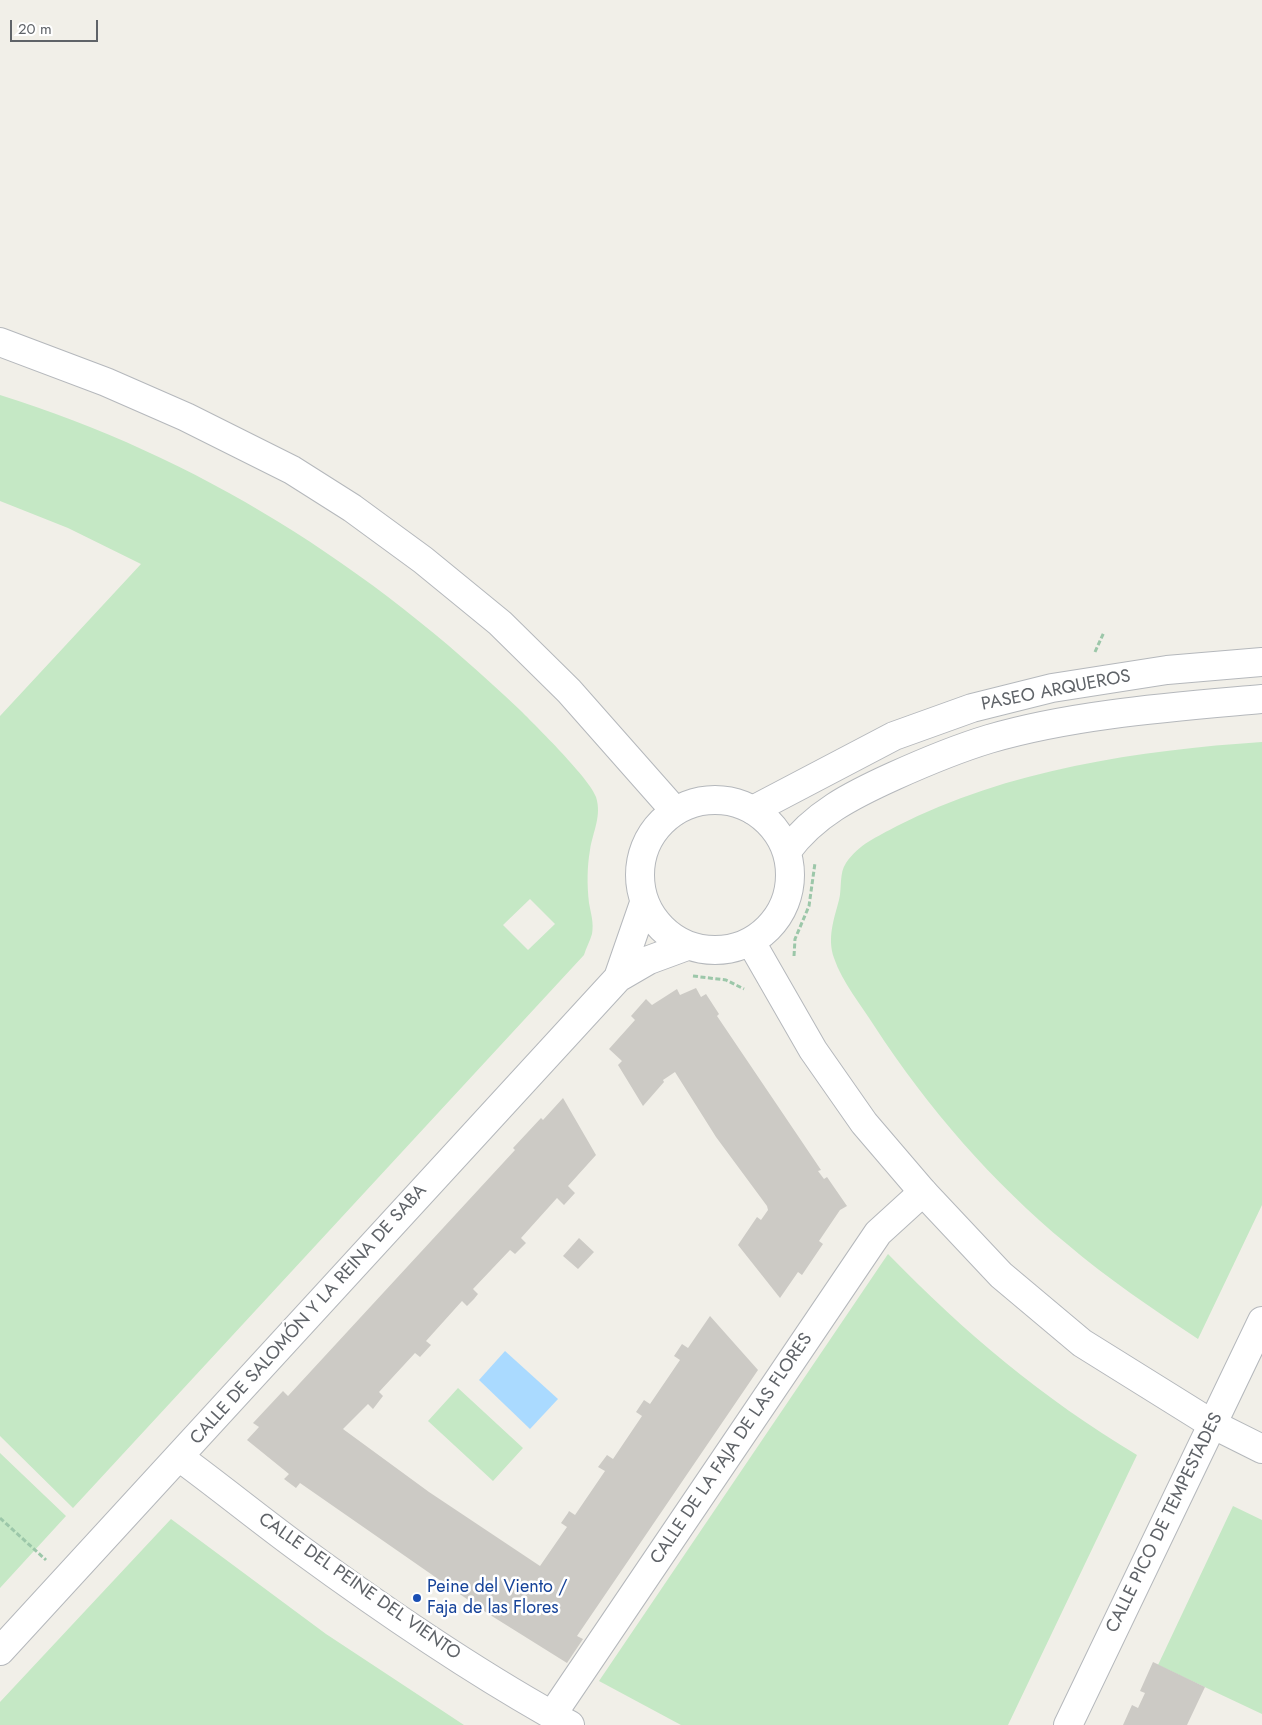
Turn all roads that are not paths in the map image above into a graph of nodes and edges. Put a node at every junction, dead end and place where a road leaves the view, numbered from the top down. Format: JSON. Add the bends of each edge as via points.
{"nodes":[{"id":1,"x":0,"y":342,"type":"edge"},
{"id":2,"x":1262,"y":662,"type":"edge"},
{"id":3,"x":1262,"y":699,"type":"edge"},
{"id":4,"x":753,"y":810,"type":"junction"},
{"id":5,"x":675,"y":811,"type":"junction"},
{"id":6,"x":787,"y":851,"type":"junction"},
{"id":7,"x":644,"y":903,"type":"junction"},
{"id":8,"x":751,"y":942,"type":"junction"},
{"id":9,"x":687,"y":946,"type":"junction"},
{"id":10,"x":618,"y":978,"type":"junction"},
{"id":11,"x":923,"y":1192,"type":"junction"},
{"id":12,"x":1262,"y":1321,"type":"edge"},
{"id":13,"x":1212,"y":1424,"type":"junction"},
{"id":14,"x":1262,"y":1449,"type":"edge"},
{"id":15,"x":179,"y":1457,"type":"junction"},
{"id":16,"x":0,"y":1651,"type":"edge"},
{"id":17,"x":561,"y":1720,"type":"edge"},
{"id":18,"x":1068,"y":1725,"type":"edge"}],
"edges":[{"from":1,"to":5,"type":"street","via":[[106,382],[186,417],[292,470],[352,508],[423,560],[500,623],[569,691]]},
{"from":2,"to":4,"type":"street","name":"PASEO ARQUEROS","via":[[1167,670],[1062,687],[972,708],[894,736]]},
{"from":3,"to":6,"type":"street","name":"PASEO ARQUEROS","via":[[1150,709],[990,739],[937,756],[844,800],[814,820]]},
{"from":4,"to":5,"type":"street","via":[[730,802],[706,800]]},
{"from":4,"to":6,"type":"street","via":[[774,827]]},
{"from":5,"to":7,"type":"street","via":[[663,820],[646,844],[639,873]]},
{"from":6,"to":8,"type":"street","via":[[791,877],[786,902],[772,925]]},
{"from":7,"to":9,"type":"street","via":[[661,928]]},
{"from":7,"to":10,"type":"street","name":"CALLE DE SALOMÓN Y LA REINA DE SABA"},
{"from":8,"to":9,"type":"street","via":[[719,950]]},
{"from":8,"to":11,"type":"street","via":[[813,1050],[864,1123]]},
{"from":9,"to":10,"type":"street","name":"CALLE DE SALOMÓN Y LA REINA DE SABA","via":[[649,960]]},
{"from":10,"to":15,"type":"street","name":"CALLE DE SALOMÓN Y LA REINA DE SABA"},
{"from":11,"to":13,"type":"street","via":[[1000,1276],[1082,1343]]},
{"from":11,"to":17,"type":"street","name":"CALLE DE LA FAJA DE LAS FLORES","via":[[878,1233]]},
{"from":12,"to":13,"type":"street","name":"CALLE PICO DE TEMPESTADES"},
{"from":13,"to":14,"type":"street"},
{"from":13,"to":18,"type":"street","name":"CALLE PICO DE TEMPESTADES"},
{"from":15,"to":16,"type":"street","name":"CALLE DE SALOMÓN Y LA REINA DE SABA"},
{"from":15,"to":17,"type":"street","name":"CALLE DEL PEINE DEL VIENTO","via":[[387,1611]]}]}
